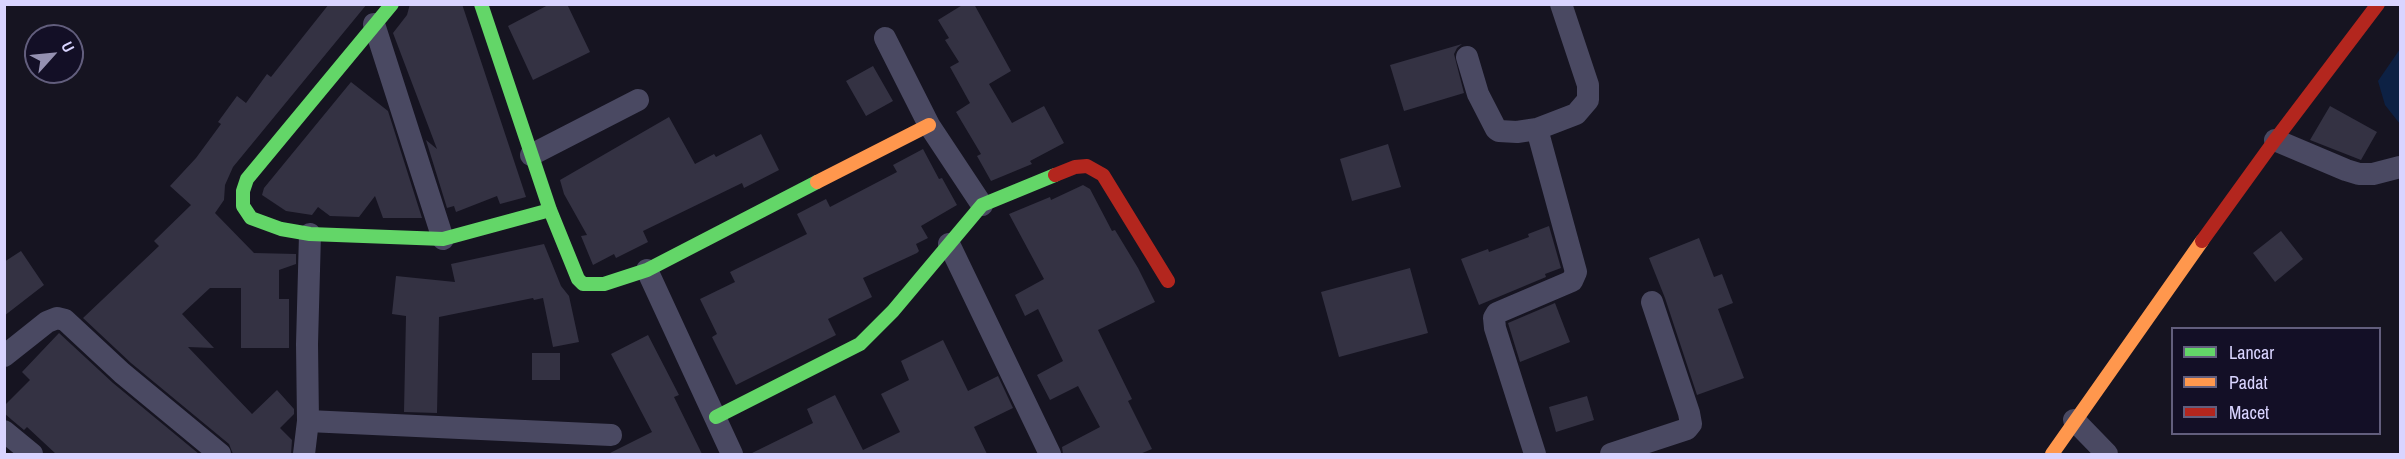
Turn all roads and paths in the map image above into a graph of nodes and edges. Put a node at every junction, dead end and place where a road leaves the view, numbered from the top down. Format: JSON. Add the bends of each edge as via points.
{"nodes":[{"id":1,"x":392,"y":4,"type":"edge"},
{"id":2,"x":481,"y":4,"type":"edge"},
{"id":3,"x":1561,"y":4,"type":"edge"},
{"id":4,"x":2378,"y":4,"type":"edge"},
{"id":5,"x":374,"y":24,"type":"junction"},
{"id":6,"x":885,"y":38,"type":"dead end"},
{"id":7,"x":1467,"y":57,"type":"dead end"},
{"id":8,"x":638,"y":100,"type":"dead end"},
{"id":9,"x":929,"y":125,"type":"junction"},
{"id":10,"x":1537,"y":129,"type":"junction"},
{"id":11,"x":2275,"y":140,"type":"junction"},
{"id":12,"x":531,"y":154,"type":"junction"},
{"id":13,"x":2400,"y":167,"type":"edge"},
{"id":14,"x":982,"y":205,"type":"junction"},
{"id":15,"x":550,"y":210,"type":"junction"},
{"id":16,"x":310,"y":234,"type":"junction"},
{"id":17,"x":443,"y":239,"type":"junction"},
{"id":18,"x":949,"y":244,"type":"junction"},
{"id":19,"x":647,"y":270,"type":"junction"},
{"id":20,"x":1168,"y":280,"type":"dead end"},
{"id":21,"x":1652,"y":302,"type":"dead end"},
{"id":22,"x":4,"y":356,"type":"edge"},
{"id":23,"x":716,"y":417,"type":"junction"},
{"id":24,"x":2074,"y":420,"type":"junction"},
{"id":25,"x":308,"y":421,"type":"junction"},
{"id":26,"x":4,"y":431,"type":"edge"},
{"id":27,"x":611,"y":435,"type":"dead end"},
{"id":28,"x":1044,"y":452,"type":"edge"},
{"id":29,"x":32,"y":454,"type":"edge"},
{"id":30,"x":219,"y":454,"type":"edge"},
{"id":31,"x":304,"y":454,"type":"edge"},
{"id":32,"x":732,"y":454,"type":"edge"},
{"id":33,"x":1535,"y":454,"type":"edge"},
{"id":34,"x":1611,"y":454,"type":"edge"},
{"id":35,"x":2052,"y":454,"type":"edge"},
{"id":36,"x":2107,"y":454,"type":"edge"}],
"edges":[{"from":1,"to":5,"type":"street"},
{"from":2,"to":12,"type":"street"},
{"from":3,"to":10,"type":"street","via":[[1588,85],[1588,100],[1576,114]]},
{"from":4,"to":11,"type":"street"},
{"from":5,"to":16,"type":"street","via":[[247,179],[243,191],[243,206],[251,218]]},
{"from":5,"to":17,"type":"street"},
{"from":6,"to":9,"type":"street"},
{"from":7,"to":10,"type":"street","via":[[1478,94],[1496,129]]},
{"from":8,"to":12,"type":"street"},
{"from":9,"to":14,"type":"street"},
{"from":9,"to":19,"type":"street"},
{"from":10,"to":33,"type":"street","via":[[1576,272],[1572,281],[1497,313],[1494,318]]},
{"from":11,"to":13,"type":"street","via":[[2360,174]]},
{"from":11,"to":24,"type":"street"},
{"from":12,"to":15,"type":"street"},
{"from":14,"to":18,"type":"street"},
{"from":14,"to":20,"type":"street","via":[[1062,171],[1087,166],[1103,175]]},
{"from":15,"to":17,"type":"street"},
{"from":15,"to":19,"type":"street","via":[[578,279],[584,284],[604,284]]},
{"from":16,"to":17,"type":"street"},
{"from":16,"to":25,"type":"street"},
{"from":18,"to":23,"type":"street","via":[[860,344]]},
{"from":18,"to":28,"type":"street"},
{"from":19,"to":23,"type":"street"},
{"from":21,"to":34,"type":"street","via":[[1691,424],[1687,429]]},
{"from":22,"to":30,"type":"street","via":[[47,322],[65,320]]},
{"from":23,"to":32,"type":"street"},
{"from":24,"to":35,"type":"street"},
{"from":24,"to":36,"type":"street"},
{"from":25,"to":27,"type":"street"},
{"from":25,"to":31,"type":"street"},
{"from":26,"to":29,"type":"street"}]}
